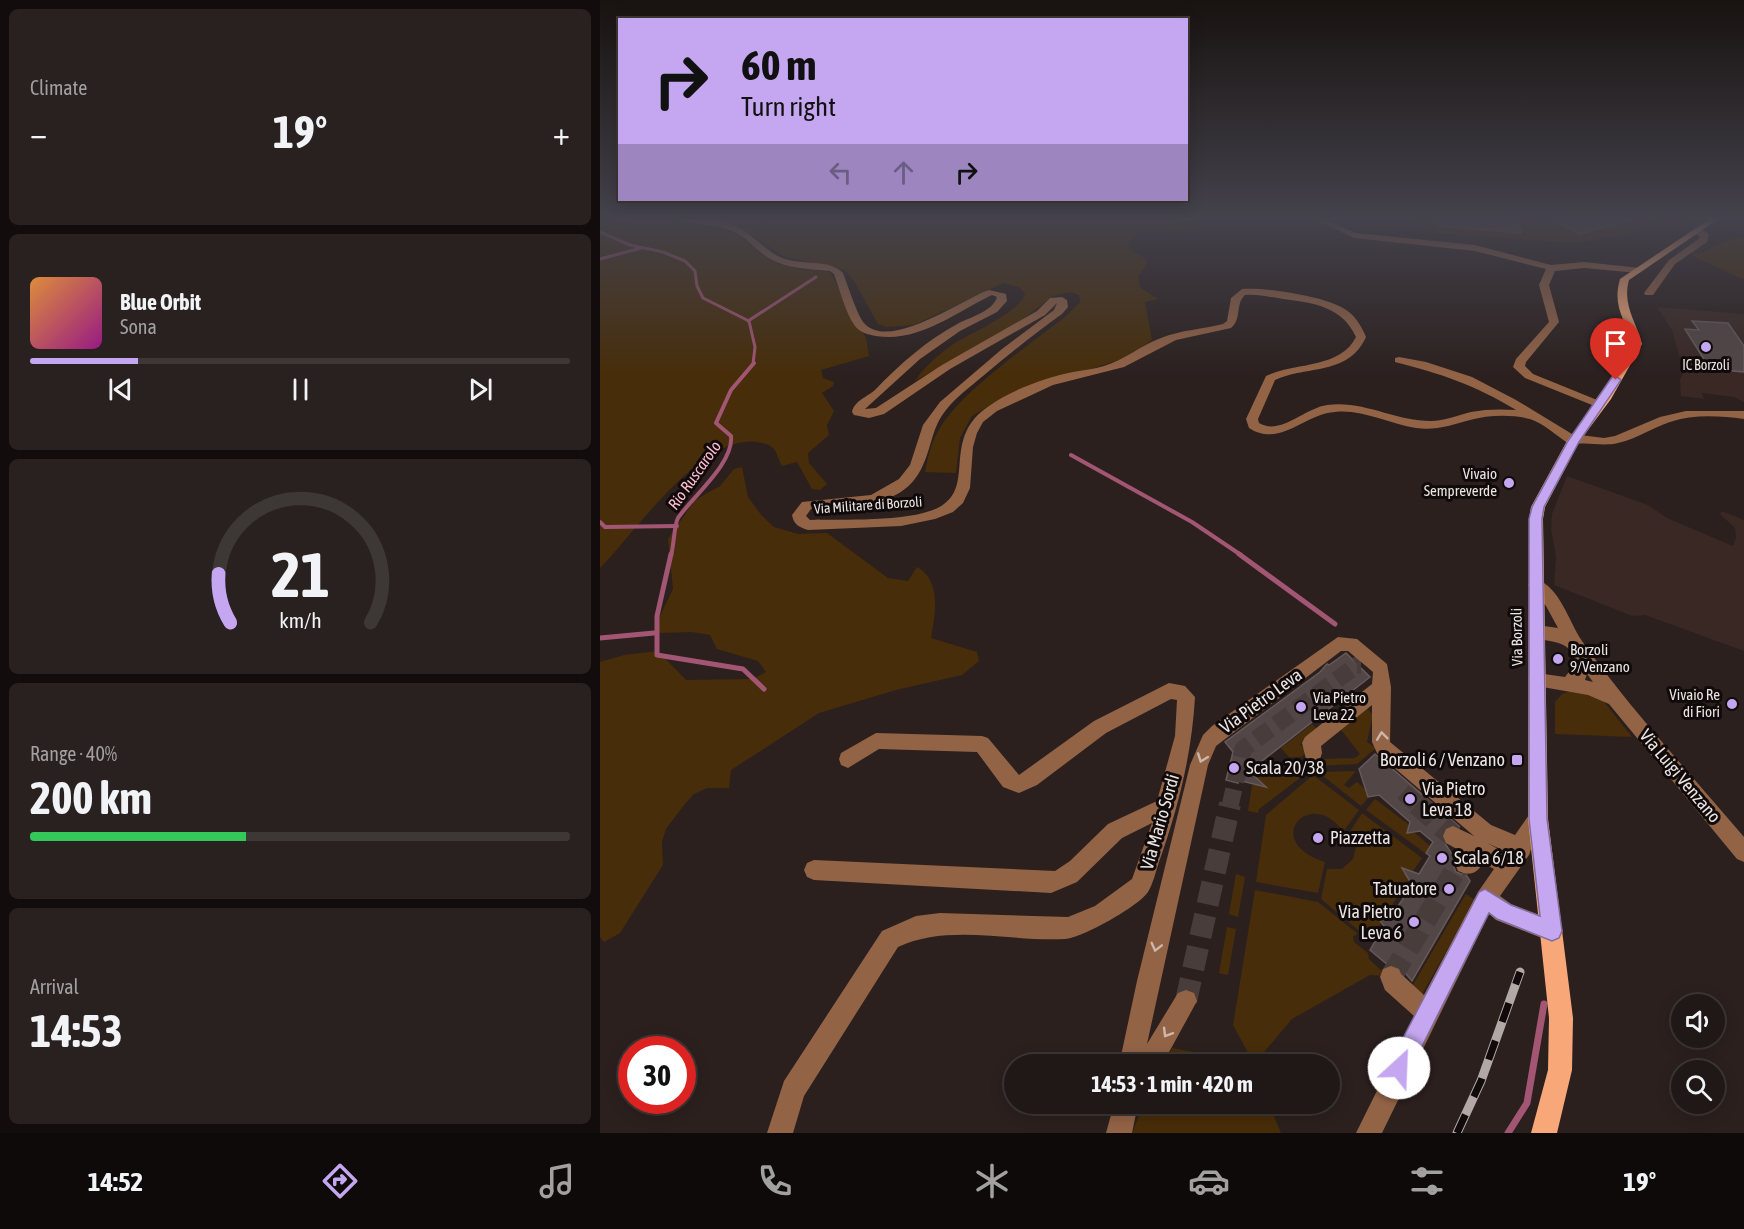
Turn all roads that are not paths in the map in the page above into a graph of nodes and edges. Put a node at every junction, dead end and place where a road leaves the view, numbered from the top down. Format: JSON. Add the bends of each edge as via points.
{"nodes":[{"id":1,"x":835,"y":271,"type":"edge"},
{"id":2,"x":1550,"y":271,"type":"edge"},
{"id":3,"x":1637,"y":271,"type":"edge"},
{"id":4,"x":1661,"y":271,"type":"edge"},
{"id":5,"x":1649,"y":293,"type":"dead end"},
{"id":6,"x":1400,"y":360,"type":"dead end"},
{"id":7,"x":1601,"y":404,"type":"junction"},
{"id":8,"x":1744,"y":415,"type":"edge"},
{"id":9,"x":1535,"y":416,"type":"junction"},
{"id":10,"x":1575,"y":439,"type":"junction"},
{"id":11,"x":1536,"y":585,"type":"junction"},
{"id":12,"x":1537,"y":632,"type":"junction"},
{"id":13,"x":1575,"y":644,"type":"junction"},
{"id":14,"x":1361,"y":665,"type":"dead end"},
{"id":15,"x":1537,"y":680,"type":"junction"},
{"id":16,"x":1382,"y":684,"type":"junction"},
{"id":17,"x":1569,"y":684,"type":"junction"},
{"id":18,"x":1616,"y":700,"type":"junction"},
{"id":19,"x":1313,"y":753,"type":"dead end"},
{"id":20,"x":848,"y":759,"type":"dead end"},
{"id":21,"x":1166,"y":807,"type":"junction"},
{"id":22,"x":1538,"y":819,"type":"junction"},
{"id":23,"x":1453,"y":836,"type":"tunnel mouth"},
{"id":24,"x":1522,"y":848,"type":"junction"},
{"id":25,"x":1744,"y":852,"type":"edge"},
{"id":26,"x":1509,"y":866,"type":"junction"},
{"id":27,"x":814,"y":870,"type":"dead end"},
{"id":28,"x":1485,"y":899,"type":"junction"},
{"id":29,"x":1552,"y":931,"type":"junction"},
{"id":30,"x":1391,"y":977,"type":"dead end"},
{"id":31,"x":1186,"y":1001,"type":"tunnel mouth"},
{"id":32,"x":1426,"y":1012,"type":"junction"},
{"id":33,"x":1133,"y":1054,"type":"edge"},
{"id":34,"x":1155,"y":1054,"type":"edge"},
{"id":35,"x":1124,"y":1114,"type":"edge"},
{"id":36,"x":780,"y":1133,"type":"edge"},
{"id":37,"x":1119,"y":1133,"type":"edge"},
{"id":38,"x":1370,"y":1133,"type":"edge"},
{"id":39,"x":1544,"y":1133,"type":"edge"}],
"edges":[{"from":1,"to":9,"type":"street","name":"Via Militare di Borzoli","via":[[860,326],[880,335],[902,333],[986,294],[1002,296],[993,310],[956,329],[898,371],[859,407],[858,412],[863,413],[880,411],[946,367],[1041,313],[1048,303],[1062,300],[1063,307],[946,402],[926,430],[916,469],[904,483],[864,501],[807,506],[799,515],[800,521],[808,525],[908,520],[948,509],[964,488],[967,438],[977,419],[1030,391],[1124,363],[1166,339],[1230,324],[1236,298],[1242,292],[1326,303],[1348,317],[1361,337],[1357,346],[1337,361],[1286,370],[1270,378],[1252,419],[1260,430],[1274,431],[1312,413],[1336,408],[1431,426],[1486,413]]},
{"from":2,"to":7,"type":"street","via":[[1544,285],[1554,322],[1519,367],[1529,376]]},
{"from":3,"to":7,"type":"main road","name":"Via Borzoli","via":[[1624,279],[1620,293],[1637,344]]},
{"from":4,"to":5,"type":"street"},
{"from":6,"to":9,"type":"street","via":[[1439,368]]},
{"from":7,"to":10,"type":"main road","name":"Via Borzoli"},
{"from":8,"to":10,"type":"street","via":[[1679,416],[1606,442]]},
{"from":9,"to":10,"type":"street"},
{"from":10,"to":11,"type":"main road","name":"Via Borzoli","via":[[1538,507]]},
{"from":11,"to":12,"type":"main road","name":"Via Borzoli"},
{"from":11,"to":13,"type":"street","name":"Via Luigi Venzano","via":[[1552,602]]},
{"from":12,"to":13,"type":"street","via":[[1559,635]]},
{"from":12,"to":15,"type":"main road","name":"Via Borzoli"},
{"from":13,"to":17,"type":"street","via":[[1581,655],[1582,671]]},
{"from":13,"to":18,"type":"street","name":"Via Luigi Venzano"},
{"from":14,"to":16,"type":"street"},
{"from":15,"to":17,"type":"street","name":"Via Luigi Venzano"},
{"from":15,"to":22,"type":"main road","name":"Via Borzoli"},
{"from":16,"to":19,"type":"street","via":[[1311,743]]},
{"from":24,"to":16,"type":"street","one_way":true,"via":[[1484,832],[1383,747]]},
{"from":16,"to":33,"type":"street","name":"Via Pietro Leva","one_way":true,"via":[[1381,669],[1351,644],[1338,644],[1209,741],[1197,776]]},
{"from":17,"to":18,"type":"street","name":"Via Luigi Venzano","via":[[1599,691]]},
{"from":18,"to":25,"type":"street","name":"Via Luigi Venzano"},
{"from":20,"to":21,"type":"street","name":"Via Mario Sordi","via":[[876,741],[982,744],[1010,781],[1019,784],[1100,727],[1169,691],[1179,691],[1186,697],[1184,736]]},
{"from":21,"to":27,"type":"street","via":[[1116,830],[1069,875],[1052,883]]},
{"from":21,"to":36,"type":"street","name":"Via Mario Sordi","via":[[1140,886],[1102,914],[1068,928],[940,924],[916,927],[890,939],[793,1090]]},
{"from":22,"to":24,"type":"street","via":[[1525,834]]},
{"from":22,"to":29,"type":"main road","name":"Via Borzoli"},
{"from":23,"to":26,"type":"street","via":[[1469,855]]},
{"from":24,"to":26,"type":"street"},
{"from":26,"to":28,"type":"street"},
{"from":28,"to":29,"type":"street","via":[[1504,912]]},
{"from":28,"to":32,"type":"street"},
{"from":29,"to":39,"type":"main road","name":"Via Borzoli","via":[[1559,990],[1560,1070]]},
{"from":30,"to":32,"type":"street"},
{"from":31,"to":34,"type":"street","one_way":true},
{"from":32,"to":38,"type":"street"},
{"from":35,"to":37,"type":"street"}]}
